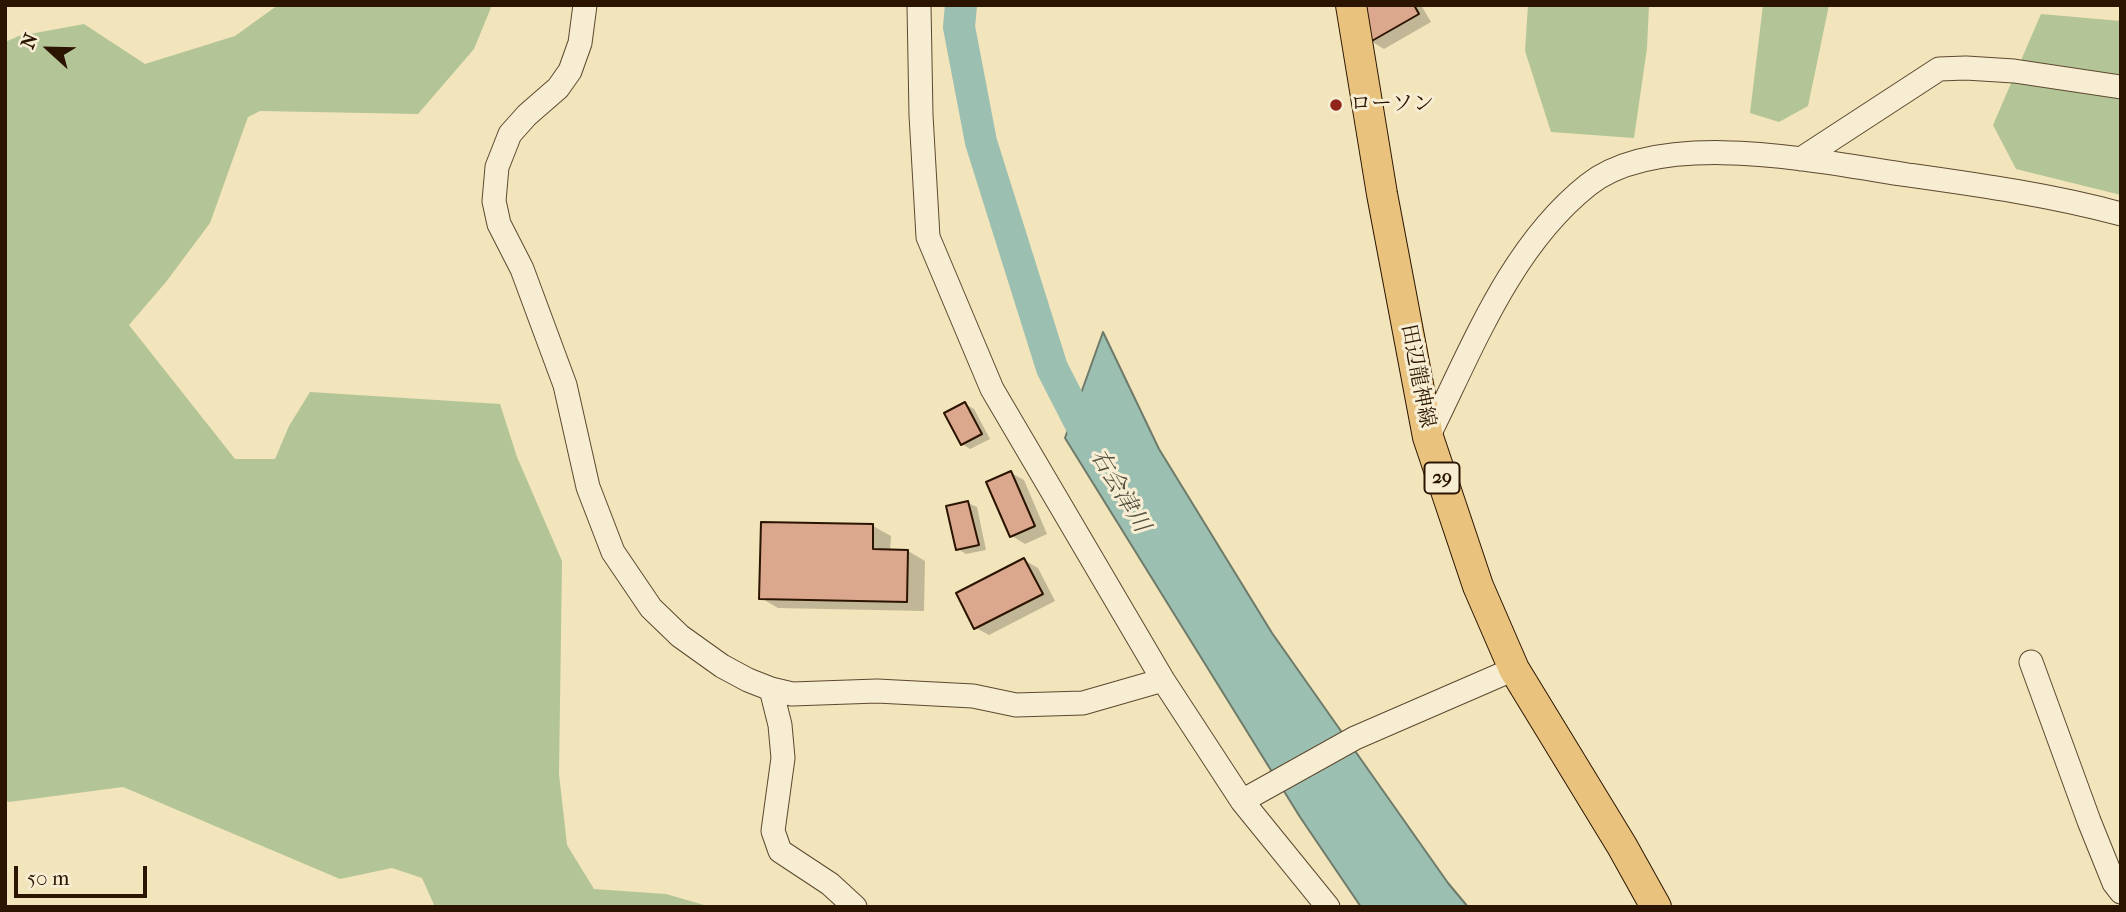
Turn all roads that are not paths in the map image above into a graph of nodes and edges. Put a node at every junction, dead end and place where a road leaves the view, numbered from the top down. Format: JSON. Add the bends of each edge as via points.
{"nodes":[{"id":1,"x":585,"y":5,"type":"edge"},
{"id":2,"x":919,"y":5,"type":"edge"},
{"id":3,"x":1351,"y":5,"type":"edge"},
{"id":4,"x":2121,"y":87,"type":"edge"},
{"id":5,"x":1801,"y":159,"type":"junction"},
{"id":6,"x":2121,"y":214,"type":"edge"},
{"id":7,"x":1428,"y":437,"type":"junction"},
{"id":8,"x":2031,"y":662,"type":"dead end"},
{"id":9,"x":1514,"y":669,"type":"junction"},
{"id":10,"x":1163,"y":680,"type":"junction"},
{"id":11,"x":771,"y":689,"type":"junction"},
{"id":12,"x":1242,"y":801,"type":"junction"},
{"id":13,"x":2121,"y":892,"type":"edge"},
{"id":14,"x":855,"y":907,"type":"edge"},
{"id":15,"x":1328,"y":907,"type":"edge"},
{"id":16,"x":1656,"y":907,"type":"edge"}],
"edges":[{"from":1,"to":11,"type":"street","via":[[580,43],[570,71],[510,134],[497,167],[494,201],[499,224],[522,269],[565,385],[588,487],[613,552],[651,608],[680,636],[722,666]]},
{"from":2,"to":10,"type":"street","via":[[928,237],[992,389]]},
{"from":3,"to":7,"type":"main road","name":"田辺龍神線","number":"29"},
{"from":4,"to":5,"type":"street","via":[[2014,71],[1939,69]]},
{"from":5,"to":6,"type":"street","via":[[1980,185]]},
{"from":5,"to":7,"type":"street","via":[[1700,153],[1618,166],[1589,184],[1551,219],[1511,272]]},
{"from":7,"to":9,"type":"main road","name":"田辺龍神線","number":"29","via":[[1478,586]]},
{"from":8,"to":13,"type":"street","via":[[2113,883]]},
{"from":9,"to":12,"type":"street","via":[[1355,738]]},
{"from":9,"to":16,"type":"main road","name":"田辺龍神線","number":"29"},
{"from":10,"to":11,"type":"street","via":[[1083,703],[1016,705],[973,696],[877,691],[792,694]]},
{"from":10,"to":12,"type":"street"},
{"from":11,"to":14,"type":"street","via":[[783,758],[773,831],[780,851]]},
{"from":12,"to":15,"type":"street"}]}
